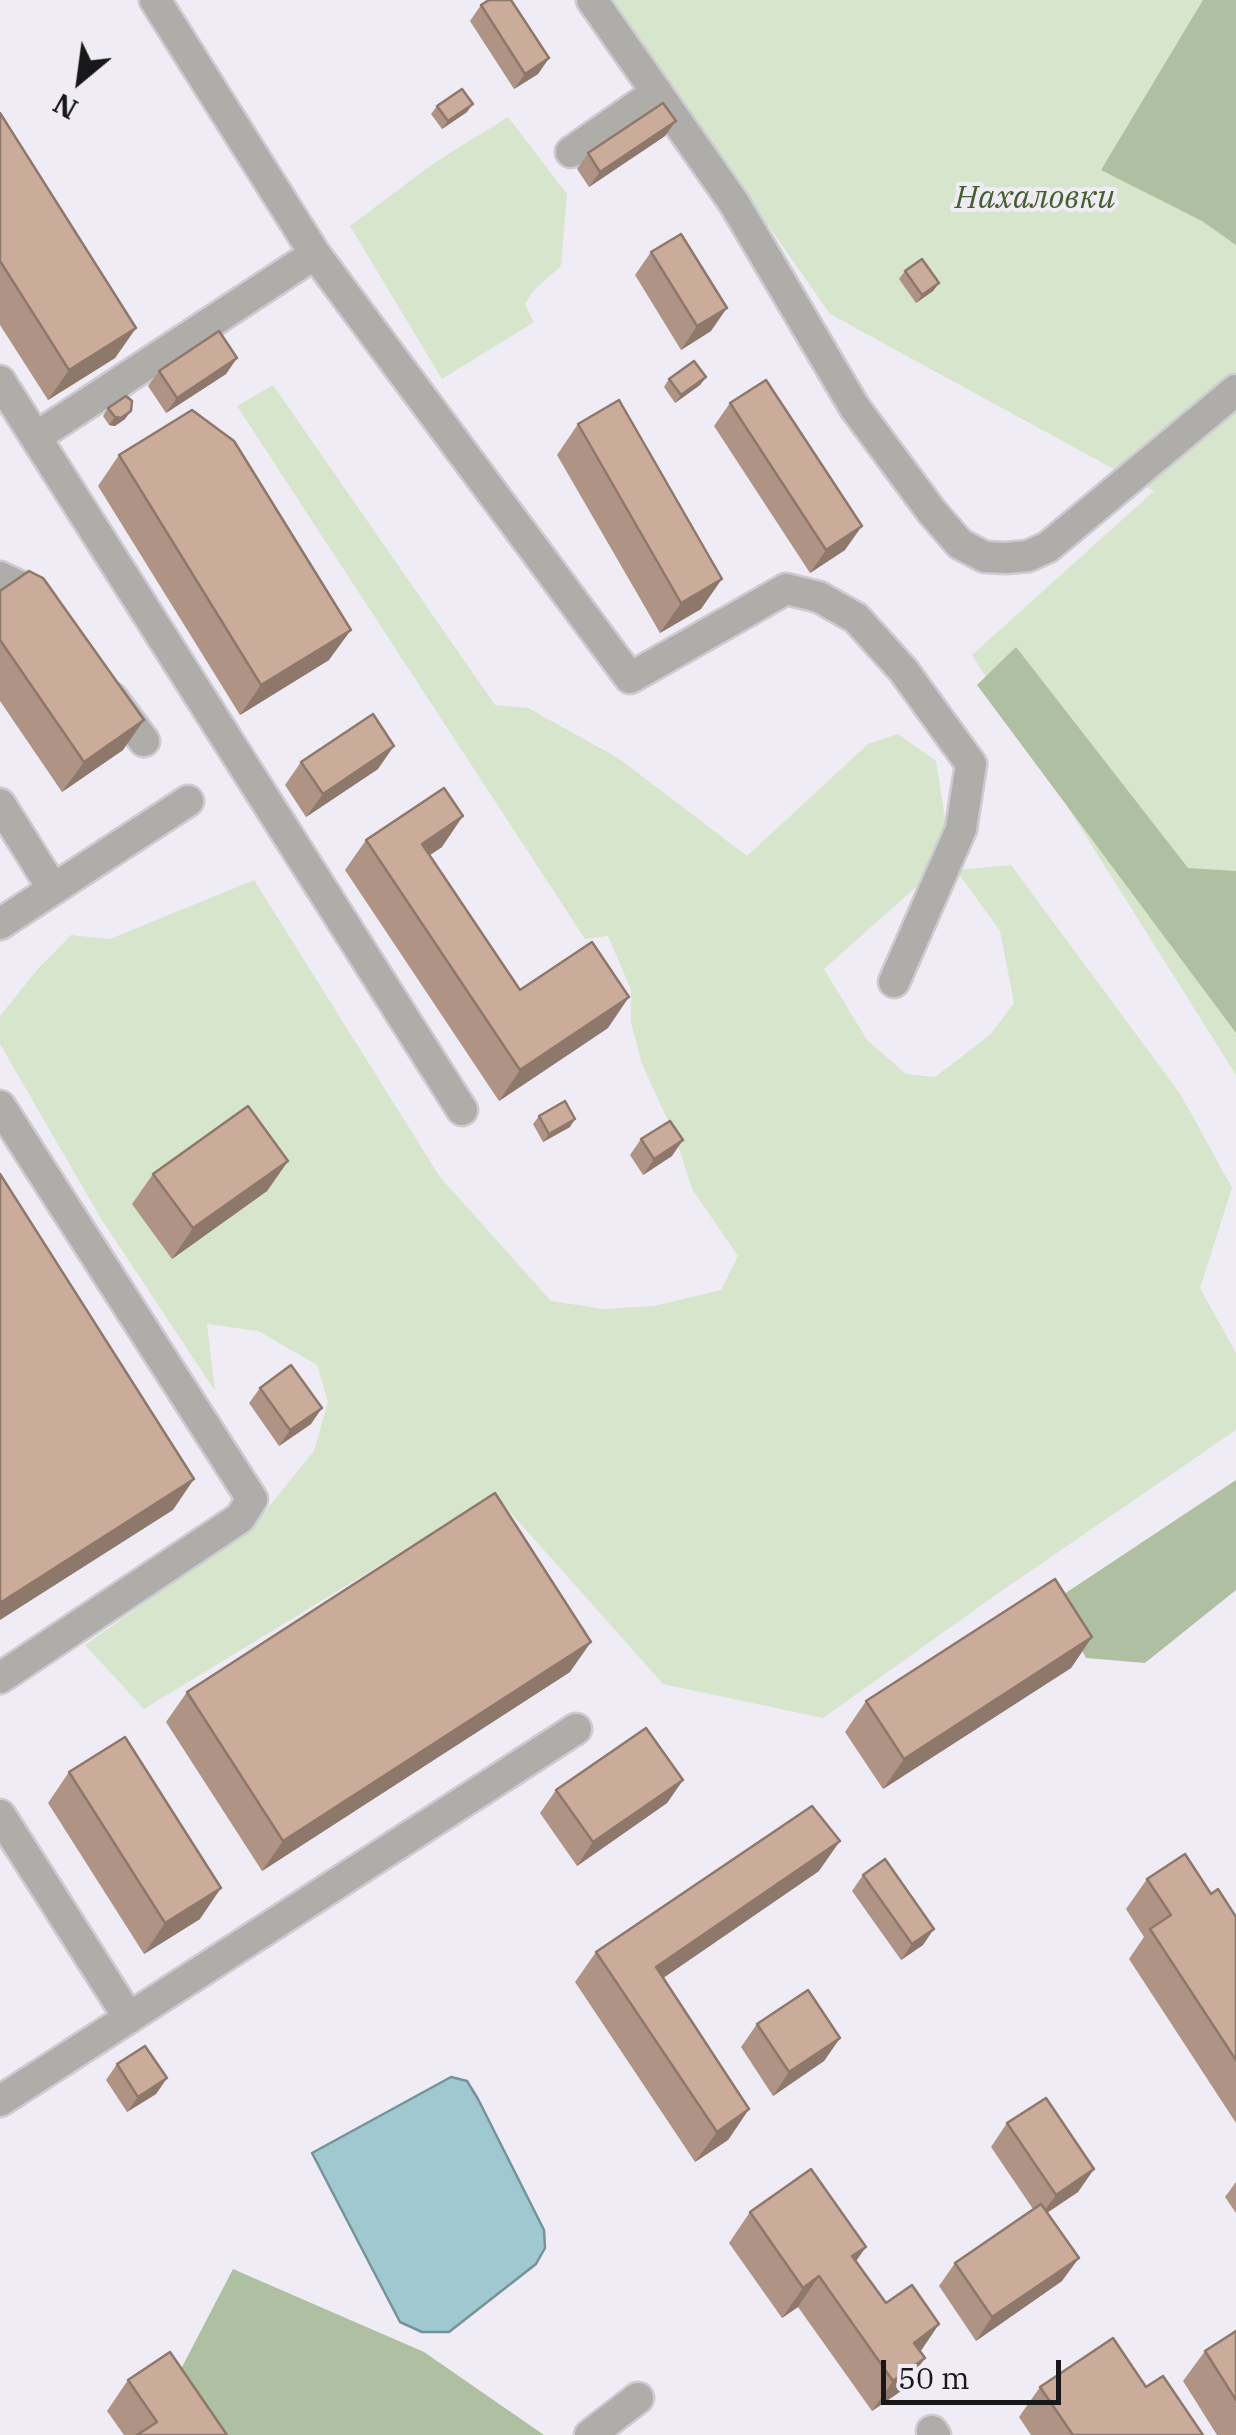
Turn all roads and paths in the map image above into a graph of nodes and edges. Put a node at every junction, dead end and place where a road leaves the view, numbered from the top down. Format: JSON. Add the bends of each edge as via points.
{"nodes":[{"id":1,"x":155,"y":0,"type":"edge"},
{"id":2,"x":592,"y":0,"type":"edge"},
{"id":3,"x":657,"y":92,"type":"junction"},
{"id":4,"x":571,"y":152,"type":"dead end"},
{"id":5,"x":315,"y":254,"type":"junction"},
{"id":6,"x":0,"y":380,"type":"edge"},
{"id":7,"x":1236,"y":390,"type":"edge"},
{"id":8,"x":36,"y":437,"type":"junction"},
{"id":9,"x":0,"y":576,"type":"edge"},
{"id":10,"x":56,"y":622,"type":"edge"},
{"id":11,"x":100,"y":682,"type":"edge"},
{"id":12,"x":144,"y":741,"type":"edge"},
{"id":13,"x":188,"y":800,"type":"dead end"},
{"id":14,"x":0,"y":804,"type":"edge"},
{"id":15,"x":54,"y":888,"type":"junction"},
{"id":16,"x":0,"y":924,"type":"edge"},
{"id":17,"x":894,"y":982,"type":"dead end"},
{"id":18,"x":0,"y":1106,"type":"edge"},
{"id":19,"x":462,"y":1110,"type":"dead end"},
{"id":20,"x":0,"y":1678,"type":"edge"},
{"id":21,"x":576,"y":1730,"type":"dead end"},
{"id":22,"x":0,"y":1815,"type":"edge"},
{"id":23,"x":129,"y":2018,"type":"junction"},
{"id":24,"x":0,"y":2101,"type":"edge"},
{"id":25,"x":638,"y":2398,"type":"dead end"},
{"id":26,"x":590,"y":2435,"type":"edge"}],
"edges":[{"from":1,"to":5,"type":"street"},
{"from":2,"to":3,"type":"street"},
{"from":3,"to":4,"type":"street"},
{"from":3,"to":7,"type":"street","via":[[734,203],[855,408],[932,512],[960,544],[985,557],[1028,556],[1048,548]]},
{"from":5,"to":8,"type":"street"},
{"from":5,"to":17,"type":"street","via":[[630,678],[786,589],[819,597],[856,618],[903,670],[970,764],[961,829]]},
{"from":6,"to":8,"type":"street"},
{"from":8,"to":19,"type":"street"},
{"from":9,"to":10,"type":"street","via":[[34,593]]},
{"from":11,"to":12,"type":"street"},
{"from":13,"to":15,"type":"street"},
{"from":14,"to":15,"type":"street"},
{"from":15,"to":16,"type":"street"},
{"from":18,"to":20,"type":"street","via":[[252,1500],[240,1518]]},
{"from":21,"to":23,"type":"street"},
{"from":22,"to":23,"type":"street"},
{"from":23,"to":24,"type":"street"},
{"from":25,"to":26,"type":"street"}]}
